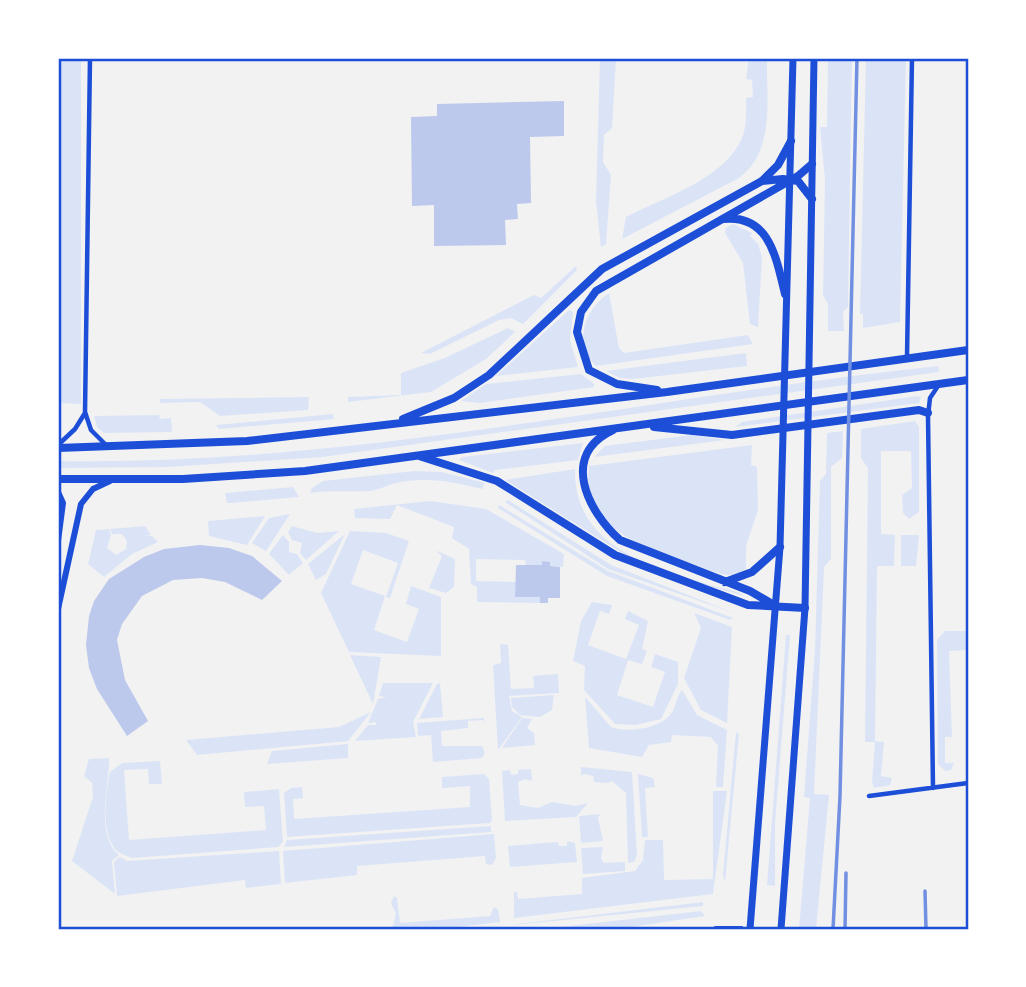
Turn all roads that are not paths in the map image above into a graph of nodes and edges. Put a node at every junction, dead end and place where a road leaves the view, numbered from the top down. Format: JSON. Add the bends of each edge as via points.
{"nodes":[{"id":1,"x":90,"y":58,"type":"edge"},
{"id":2,"x":793,"y":58,"type":"edge"},
{"id":3,"x":814,"y":58,"type":"edge"},
{"id":4,"x":912,"y":58,"type":"edge"},
{"id":5,"x":791,"y":141,"type":"junction"},
{"id":6,"x":812,"y":164,"type":"junction"},
{"id":7,"x":790,"y":180,"type":"junction"},
{"id":8,"x":762,"y":181,"type":"junction"},
{"id":9,"x":812,"y":199,"type":"junction"},
{"id":10,"x":720,"y":219,"type":"junction"},
{"id":11,"x":785,"y":294,"type":"junction"},
{"id":12,"x":968,"y":350,"type":"edge"},
{"id":13,"x":908,"y":358,"type":"junction"},
{"id":14,"x":968,"y":380,"type":"edge"},
{"id":15,"x":941,"y":384,"type":"junction"},
{"id":16,"x":667,"y":392,"type":"junction"},
{"id":17,"x":85,"y":412,"type":"junction"},
{"id":18,"x":928,"y":413,"type":"junction"},
{"id":19,"x":387,"y":424,"type":"junction"},
{"id":20,"x":640,"y":425,"type":"junction"},
{"id":21,"x":619,"y":427,"type":"junction"},
{"id":22,"x":58,"y":447,"type":"edge"},
{"id":23,"x":114,"y":448,"type":"junction"},
{"id":24,"x":416,"y":455,"type":"junction"},
{"id":25,"x":58,"y":479,"type":"edge"},
{"id":26,"x":110,"y":481,"type":"junction"},
{"id":27,"x":58,"y":492,"type":"edge"},
{"id":28,"x":58,"y":541,"type":"edge"},
{"id":29,"x":780,"y":547,"type":"junction"},
{"id":30,"x":725,"y":582,"type":"junction"},
{"id":31,"x":775,"y":605,"type":"junction"},
{"id":32,"x":805,"y":608,"type":"junction"},
{"id":33,"x":58,"y":609,"type":"edge"},
{"id":34,"x":968,"y":783,"type":"edge"},
{"id":35,"x":933,"y":788,"type":"junction"},
{"id":36,"x":869,"y":796,"type":"dead end"},
{"id":37,"x":716,"y":929,"type":"edge"},
{"id":38,"x":741,"y":929,"type":"edge"},
{"id":39,"x":750,"y":929,"type":"edge"},
{"id":40,"x":781,"y":929,"type":"edge"}],
"edges":[{"from":1,"to":17,"type":"street"},
{"from":2,"to":5,"type":"main road"},
{"from":3,"to":6,"type":"main road"},
{"from":4,"to":13,"type":"street"},
{"from":5,"to":7,"type":"main road"},
{"from":5,"to":8,"type":"main road","via":[[778,165]]},
{"from":6,"to":7,"type":"main road"},
{"from":6,"to":9,"type":"main road"},
{"from":7,"to":8,"type":"main road"},
{"from":7,"to":9,"type":"main road","via":[[802,184]]},
{"from":7,"to":10,"type":"main road"},
{"from":7,"to":11,"type":"main road"},
{"from":8,"to":19,"type":"main road","via":[[602,270],[496,368],[454,398]]},
{"from":9,"to":32,"type":"main road"},
{"from":10,"to":11,"type":"main road","via":[[742,219],[763,231],[772,244]]},
{"from":10,"to":16,"type":"main road","via":[[596,291],[581,312],[578,343],[589,370],[617,384]]},
{"from":11,"to":29,"type":"main road"},
{"from":12,"to":13,"type":"main road"},
{"from":13,"to":16,"type":"main road"},
{"from":14,"to":15,"type":"main road"},
{"from":15,"to":18,"type":"street","via":[[929,398]]},
{"from":15,"to":20,"type":"main road"},
{"from":16,"to":19,"type":"main road"},
{"from":17,"to":22,"type":"street"},
{"from":17,"to":23,"type":"street","via":[[98,438]]},
{"from":18,"to":20,"type":"main road","via":[[919,410],[732,435]]},
{"from":18,"to":35,"type":"street"},
{"from":19,"to":23,"type":"main road","via":[[247,441]]},
{"from":20,"to":21,"type":"main road"},
{"from":21,"to":24,"type":"main road"},
{"from":21,"to":30,"type":"main road","via":[[601,437],[584,463],[584,486],[598,518],[620,540]]},
{"from":22,"to":23,"type":"main road"},
{"from":24,"to":26,"type":"main road","via":[[282,473]]},
{"from":24,"to":31,"type":"main road","via":[[497,481],[615,555],[748,605]]},
{"from":25,"to":26,"type":"main road"},
{"from":26,"to":33,"type":"street","via":[[93,489],[81,504]]},
{"from":27,"to":28,"type":"street","via":[[63,503]]},
{"from":29,"to":30,"type":"main road","via":[[752,572]]},
{"from":29,"to":31,"type":"main road"},
{"from":30,"to":31,"type":"main road"},
{"from":31,"to":32,"type":"main road"},
{"from":31,"to":39,"type":"main road"},
{"from":32,"to":40,"type":"main road"},
{"from":34,"to":35,"type":"street"},
{"from":35,"to":36,"type":"street"},
{"from":37,"to":38,"type":"street"}]}
